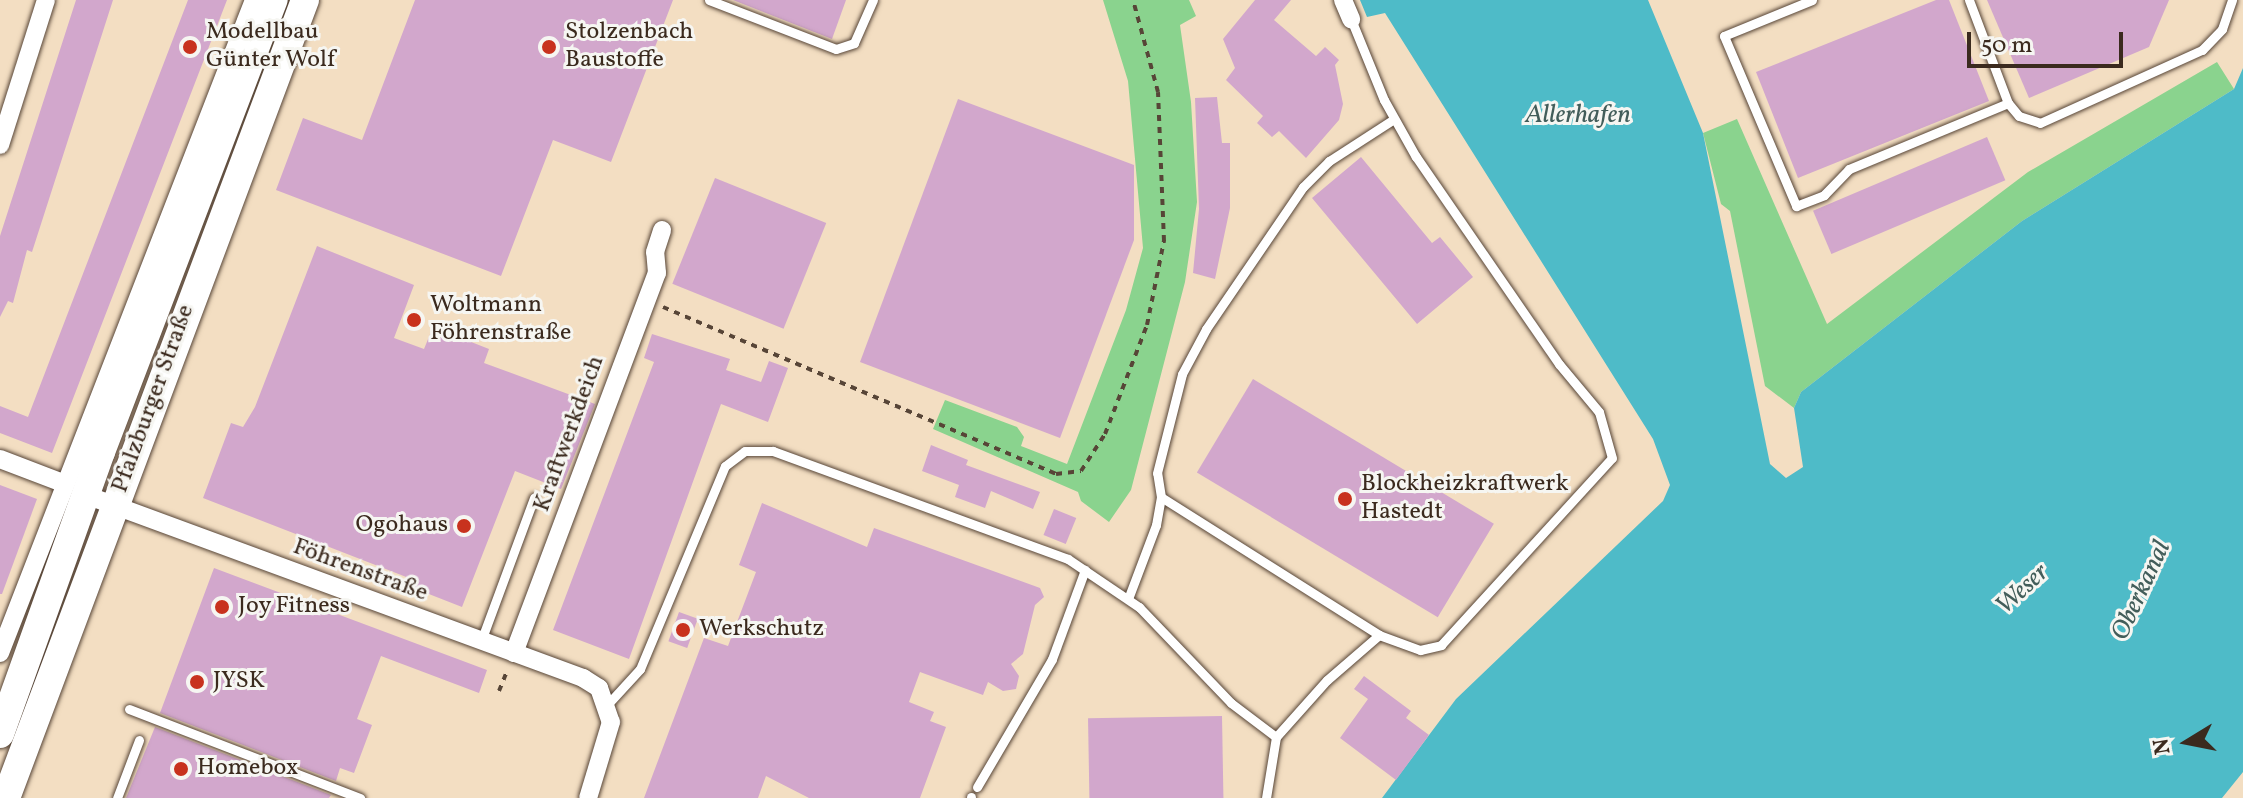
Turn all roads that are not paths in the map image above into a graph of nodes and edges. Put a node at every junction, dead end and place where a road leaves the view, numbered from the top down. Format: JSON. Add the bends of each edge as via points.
{"nodes":[{"id":1,"x":46,"y":0,"type":"edge"},
{"id":2,"x":254,"y":0,"type":"edge"},
{"id":3,"x":274,"y":0,"type":"edge"},
{"id":4,"x":305,"y":0,"type":"edge"},
{"id":5,"x":709,"y":0,"type":"edge"},
{"id":6,"x":873,"y":0,"type":"edge"},
{"id":7,"x":1343,"y":0,"type":"edge"},
{"id":8,"x":1812,"y":0,"type":"edge"},
{"id":9,"x":1969,"y":0,"type":"edge"},
{"id":10,"x":2232,"y":0,"type":"edge"},
{"id":11,"x":1351,"y":19,"type":"joint"},
{"id":12,"x":2008,"y":103,"type":"junction"},
{"id":13,"x":1394,"y":119,"type":"junction"},
{"id":14,"x":0,"y":145,"type":"edge"},
{"id":15,"x":662,"y":230,"type":"dead end"},
{"id":16,"x":0,"y":459,"type":"edge"},
{"id":17,"x":74,"y":489,"type":"junction"},
{"id":18,"x":1161,"y":497,"type":"junction"},
{"id":19,"x":534,"y":498,"type":"dead end"},
{"id":20,"x":115,"y":507,"type":"junction"},
{"id":21,"x":1085,"y":570,"type":"junction"},
{"id":22,"x":1128,"y":599,"type":"junction"},
{"id":23,"x":1379,"y":635,"type":"junction"},
{"id":24,"x":481,"y":641,"type":"junction"},
{"id":25,"x":0,"y":653,"type":"edge"},
{"id":26,"x":514,"y":653,"type":"junction"},
{"id":27,"x":607,"y":705,"type":"junction"},
{"id":28,"x":129,"y":709,"type":"dead end"},
{"id":29,"x":0,"y":734,"type":"edge"},
{"id":30,"x":1276,"y":737,"type":"junction"},
{"id":31,"x":139,"y":740,"type":"dead end"},
{"id":32,"x":977,"y":787,"type":"dead end"},
{"id":33,"x":6,"y":798,"type":"edge"},
{"id":34,"x":117,"y":798,"type":"edge"},
{"id":35,"x":360,"y":798,"type":"edge"},
{"id":36,"x":588,"y":798,"type":"edge"},
{"id":37,"x":1266,"y":798,"type":"edge"}],
"edges":[{"from":1,"to":14,"type":"street"},
{"from":2,"to":17,"type":"street","name":"Pfalzburger Straße"},
{"from":3,"to":17,"type":"main road","name":"Pfalzburger Straße"},
{"from":4,"to":20,"type":"main road","name":"Pfalzburger Straße"},
{"from":5,"to":6,"type":"lane","via":[[836,49],[854,43]]},
{"from":7,"to":11,"type":"street"},
{"from":8,"to":12,"type":"lane","via":[[1724,36],[1796,206],[1824,195],[1849,169]]},
{"from":9,"to":12,"type":"lane"},
{"from":10,"to":12,"type":"lane","via":[[2222,29],[2202,50],[2040,123],[2019,116]]},
{"from":11,"to":13,"type":"lane"},
{"from":13,"to":18,"type":"lane","via":[[1329,161],[1303,187],[1206,329],[1182,374],[1157,473]]},
{"from":13,"to":23,"type":"lane","via":[[1448,209],[1599,412],[1612,458],[1441,645],[1420,650]]},
{"from":15,"to":26,"type":"street","name":"Kraftwerkdeich","via":[[646,300]]},
{"from":16,"to":17,"type":"street","name":"Föhrenstraße"},
{"from":17,"to":20,"type":"street","name":"Föhrenstraße"},
{"from":17,"to":25,"type":"street","name":"Pfalzburger Straße"},
{"from":17,"to":29,"type":"main road","name":"Pfalzburger Straße"},
{"from":18,"to":22,"type":"lane"},
{"from":18,"to":23,"type":"lane"},
{"from":19,"to":24,"type":"lane"},
{"from":20,"to":24,"type":"street","name":"Föhrenstraße"},
{"from":20,"to":33,"type":"main road","name":"Pfalzburger Straße"},
{"from":21,"to":22,"type":"lane"},
{"from":21,"to":27,"type":"lane","via":[[773,451],[745,451],[725,466],[640,669]]},
{"from":21,"to":32,"type":"lane","via":[[1052,659]]},
{"from":22,"to":30,"type":"lane","via":[[1231,703]]},
{"from":23,"to":30,"type":"lane","via":[[1327,680]]},
{"from":24,"to":26,"type":"street","name":"Föhrenstraße"},
{"from":26,"to":27,"type":"street","name":"Föhrenstraße","via":[[583,678],[599,688]]},
{"from":27,"to":36,"type":"street","via":[[607,744]]},
{"from":28,"to":35,"type":"lane"},
{"from":30,"to":37,"type":"lane"},
{"from":31,"to":34,"type":"lane"}]}
